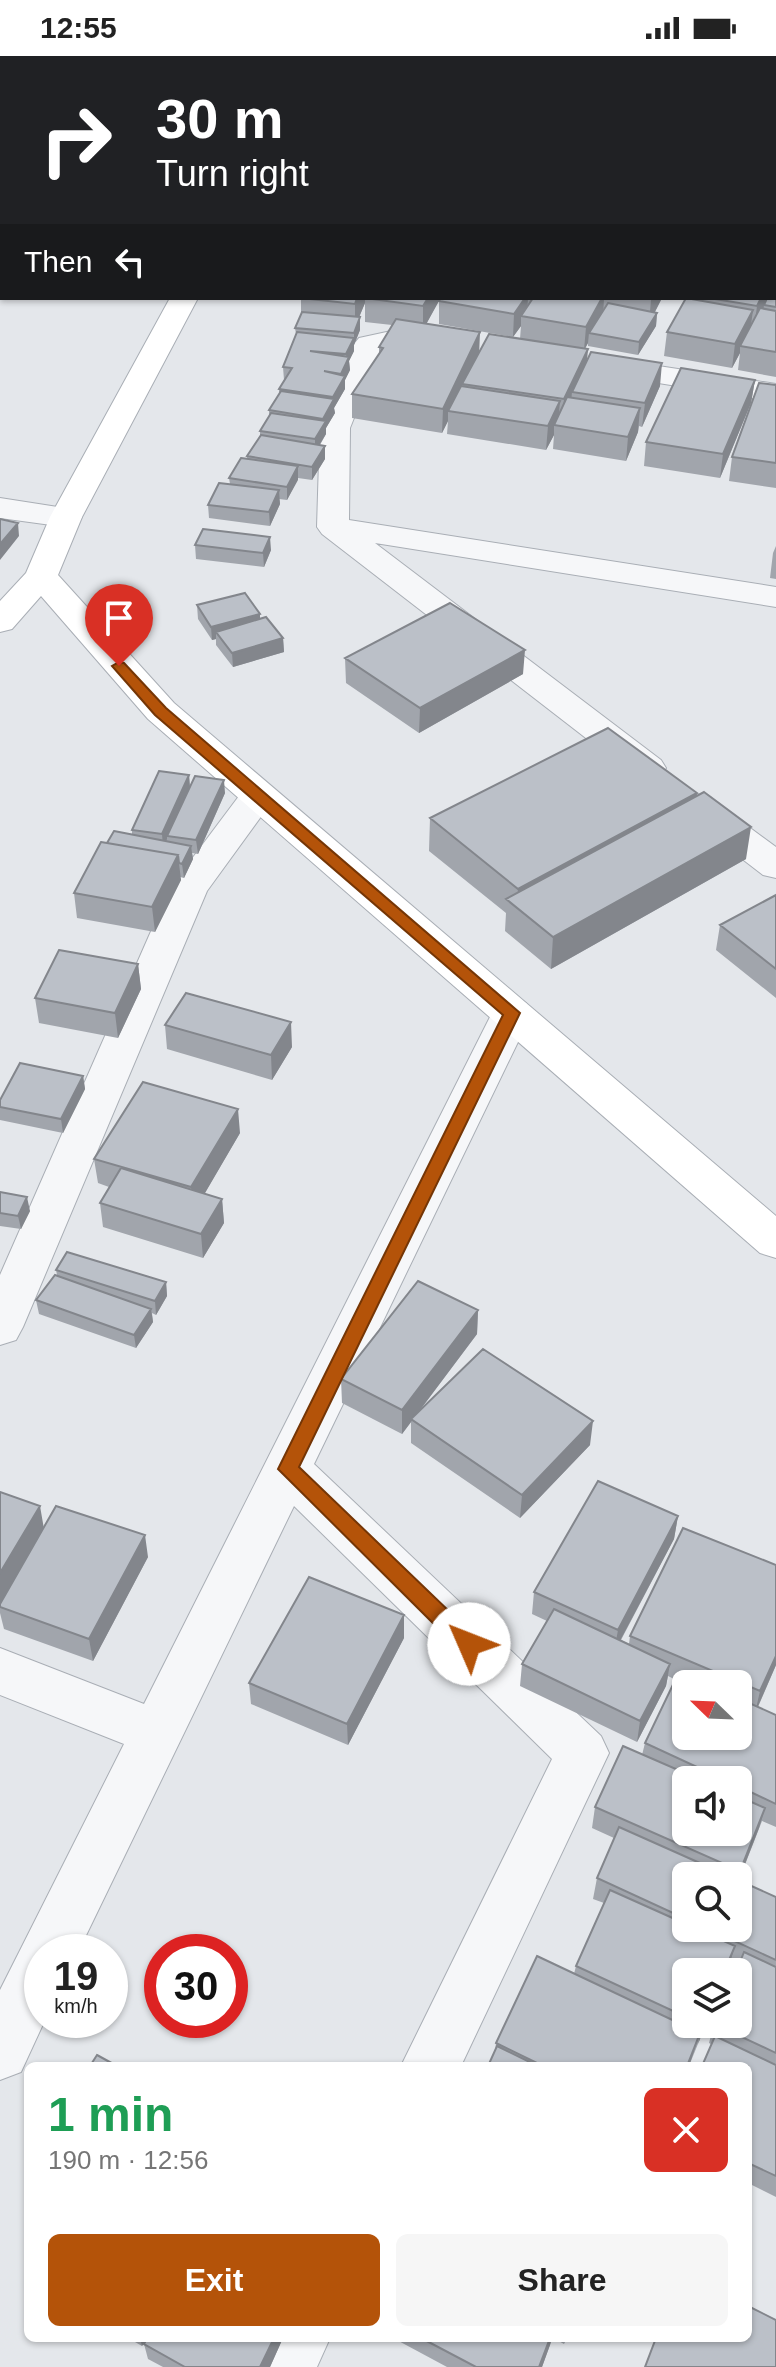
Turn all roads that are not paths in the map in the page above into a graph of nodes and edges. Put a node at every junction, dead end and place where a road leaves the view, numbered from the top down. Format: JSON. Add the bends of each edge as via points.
{"nodes":[{"id":1,"x":183,"y":300,"type":"edge"},
{"id":2,"x":466,"y":346,"type":"edge"},
{"id":3,"x":573,"y":362,"type":"edge"},
{"id":4,"x":776,"y":393,"type":"edge"},
{"id":5,"x":0,"y":508,"type":"edge"},
{"id":6,"x":66,"y":517,"type":"junction"},
{"id":7,"x":333,"y":527,"type":"junction"},
{"id":8,"x":41,"y":576,"type":"junction"},
{"id":9,"x":776,"y":597,"type":"edge"},
{"id":10,"x":0,"y":622,"type":"edge"},
{"id":11,"x":258,"y":796,"type":"junction"},
{"id":12,"x":776,"y":866,"type":"edge"},
{"id":13,"x":512,"y":1013,"type":"junction"},
{"id":14,"x":776,"y":1241,"type":"edge"},
{"id":15,"x":0,"y":1327,"type":"edge"},
{"id":16,"x":288,"y":1469,"type":"junction"},
{"id":17,"x":0,"y":1671,"type":"edge"},
{"id":18,"x":157,"y":1733,"type":"junction"},
{"id":19,"x":58,"y":1934,"type":"edge"},
{"id":20,"x":24,"y":2002,"type":"edge"},
{"id":21,"x":0,"y":2051,"type":"edge"},
{"id":22,"x":432,"y":2062,"type":"edge"},
{"id":23,"x":296,"y":2342,"type":"edge"},
{"id":24,"x":284,"y":2367,"type":"edge"}],
"edges":[{"from":1,"to":6,"type":"main road"},
{"from":2,"to":7,"type":"street","via":[[405,337],[369,344],[335,428]]},
{"from":3,"to":4,"type":"street","via":[[655,361]]},
{"from":5,"to":6,"type":"street"},
{"from":6,"to":8,"type":"main road"},
{"from":7,"to":9,"type":"street"},
{"from":7,"to":12,"type":"street"},
{"from":8,"to":10,"type":"main road"},
{"from":8,"to":11,"type":"main road","via":[[161,711]]},
{"from":11,"to":13,"type":"main road"},
{"from":11,"to":15,"type":"street","via":[[189,888]]},
{"from":13,"to":14,"type":"main road"},
{"from":13,"to":16,"type":"street"},
{"from":16,"to":18,"type":"street"},
{"from":16,"to":22,"type":"street","via":[[582,1753]]},
{"from":17,"to":18,"type":"street"},
{"from":18,"to":19,"type":"street"},
{"from":20,"to":21,"type":"street"},
{"from":23,"to":24,"type":"street"}]}
